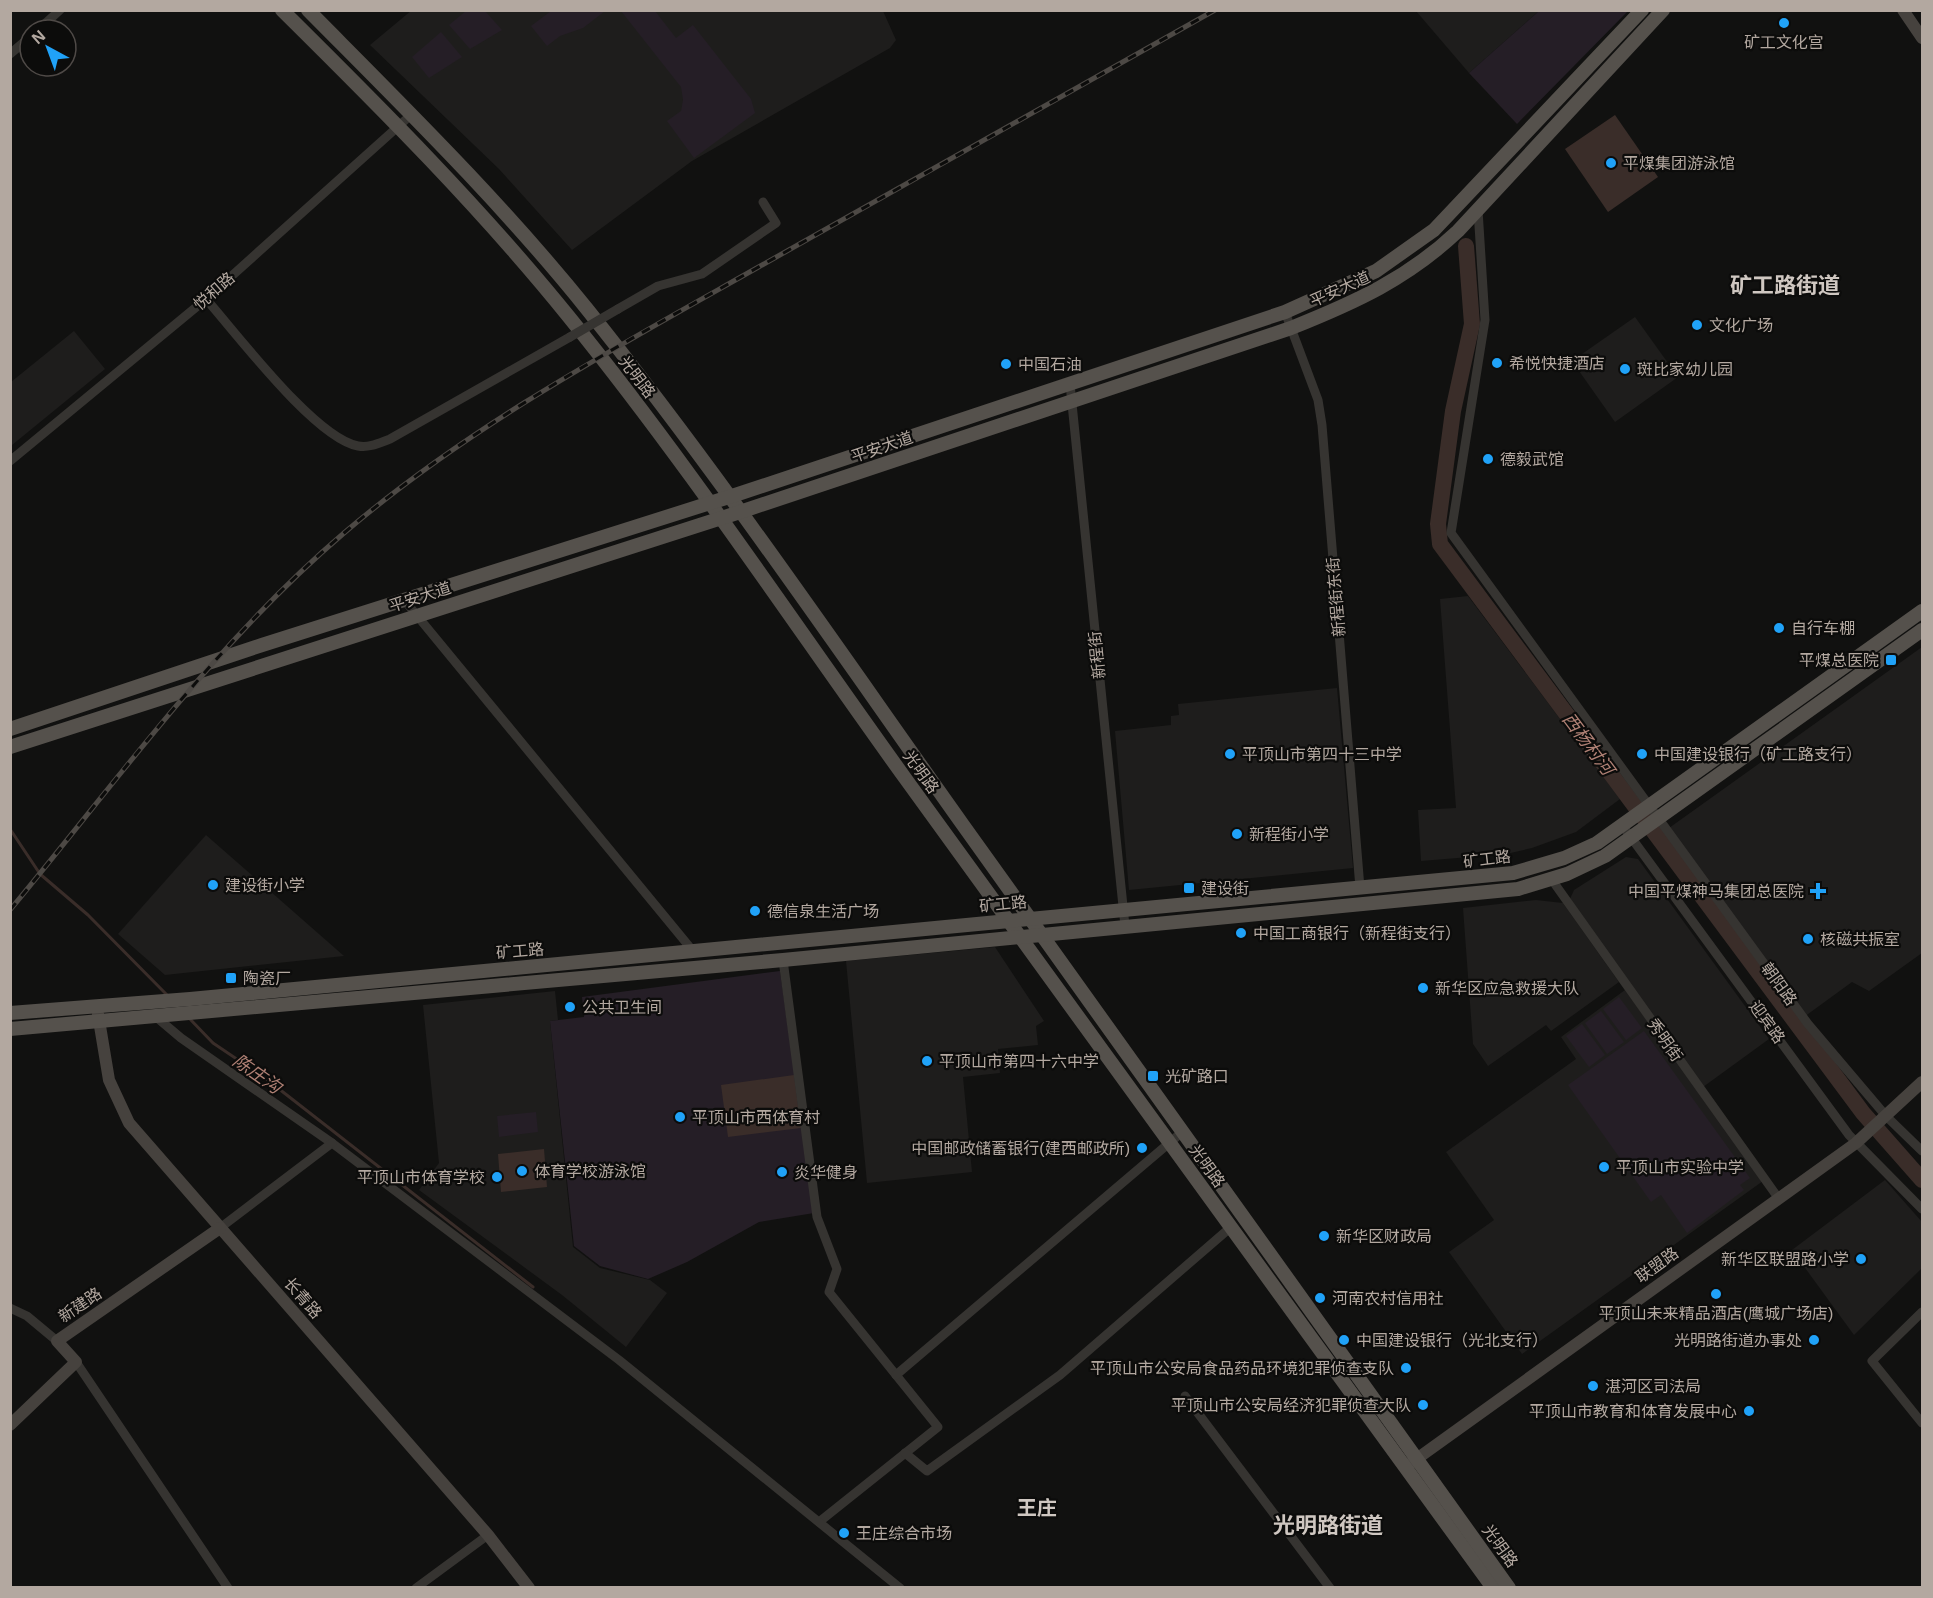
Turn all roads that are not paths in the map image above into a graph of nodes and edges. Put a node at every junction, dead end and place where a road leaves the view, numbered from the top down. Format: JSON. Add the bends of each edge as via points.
{"nodes":[{"id":1,"x":282,"y":10,"type":"edge"},
{"id":2,"x":308,"y":10,"type":"edge"},
{"id":3,"x":1642,"y":10,"type":"edge"},
{"id":4,"x":1663,"y":10,"type":"edge"},
{"id":5,"x":1903,"y":10,"type":"edge"},
{"id":6,"x":1923,"y":38,"type":"edge"},
{"id":7,"x":412,"y":114,"type":"junction"},
{"id":8,"x":400,"y":126,"type":"junction"},
{"id":9,"x":763,"y":202,"type":"dead end"},
{"id":10,"x":1478,"y":210,"type":"junction"},
{"id":11,"x":206,"y":299,"type":"junction"},
{"id":12,"x":1285,"y":312,"type":"junction"},
{"id":13,"x":1291,"y":328,"type":"junction"},
{"id":14,"x":1070,"y":384,"type":"junction"},
{"id":15,"x":1072,"y":401,"type":"junction"},
{"id":16,"x":10,"y":461,"type":"edge"},
{"id":17,"x":729,"y":497,"type":"junction"},
{"id":18,"x":709,"y":504,"type":"junction"},
{"id":19,"x":740,"y":512,"type":"junction"},
{"id":20,"x":720,"y":519,"type":"junction"},
{"id":21,"x":405,"y":601,"type":"junction"},
{"id":22,"x":1923,"y":612,"type":"edge"},
{"id":23,"x":417,"y":615,"type":"junction"},
{"id":24,"x":1923,"y":630,"type":"edge"},
{"id":25,"x":10,"y":729,"type":"edge"},
{"id":26,"x":10,"y":747,"type":"edge"},
{"id":27,"x":1648,"y":807,"type":"junction"},
{"id":28,"x":1658,"y":820,"type":"junction"},
{"id":29,"x":1627,"y":822,"type":"junction"},
{"id":30,"x":1636,"y":835,"type":"junction"},
{"id":31,"x":1552,"y":880,"type":"junction"},
{"id":32,"x":1360,"y":888,"type":"junction"},
{"id":33,"x":1123,"y":910,"type":"junction"},
{"id":34,"x":1030,"y":918,"type":"junction"},
{"id":35,"x":1009,"y":920,"type":"junction"},
{"id":36,"x":1125,"y":926,"type":"junction"},
{"id":37,"x":1042,"y":934,"type":"junction"},
{"id":38,"x":1020,"y":936,"type":"junction"},
{"id":39,"x":693,"y":951,"type":"junction"},
{"id":40,"x":783,"y":960,"type":"junction"},
{"id":41,"x":98,"y":1008,"type":"junction"},
{"id":42,"x":154,"y":1008,"type":"junction"},
{"id":43,"x":10,"y":1013,"type":"edge"},
{"id":44,"x":100,"y":1023,"type":"junction"},
{"id":45,"x":10,"y":1029,"type":"edge"},
{"id":46,"x":1923,"y":1082,"type":"edge"},
{"id":47,"x":1884,"y":1117,"type":"junction"},
{"id":48,"x":1181,"y":1133,"type":"junction"},
{"id":49,"x":1859,"y":1140,"type":"junction"},
{"id":50,"x":332,"y":1143,"type":"junction"},
{"id":51,"x":1170,"y":1143,"type":"junction"},
{"id":52,"x":1923,"y":1151,"type":"edge"},
{"id":53,"x":1779,"y":1199,"type":"junction"},
{"id":54,"x":1923,"y":1209,"type":"edge"},
{"id":55,"x":1231,"y":1227,"type":"junction"},
{"id":56,"x":220,"y":1228,"type":"junction"},
{"id":57,"x":10,"y":1308,"type":"edge"},
{"id":58,"x":1923,"y":1312,"type":"edge"},
{"id":59,"x":57,"y":1341,"type":"junction"},
{"id":60,"x":76,"y":1362,"type":"junction"},
{"id":61,"x":896,"y":1375,"type":"junction"},
{"id":62,"x":1185,"y":1396,"type":"dead end"},
{"id":63,"x":1923,"y":1423,"type":"edge"},
{"id":64,"x":10,"y":1425,"type":"edge"},
{"id":65,"x":905,"y":1453,"type":"junction"},
{"id":66,"x":1410,"y":1463,"type":"junction"},
{"id":67,"x":819,"y":1522,"type":"junction"},
{"id":68,"x":488,"y":1536,"type":"junction"},
{"id":69,"x":1501,"y":1586,"type":"edge"},
{"id":70,"x":228,"y":1587,"type":"edge"},
{"id":71,"x":416,"y":1587,"type":"edge"},
{"id":72,"x":529,"y":1587,"type":"edge"},
{"id":73,"x":900,"y":1587,"type":"edge"},
{"id":74,"x":1330,"y":1587,"type":"edge"}],
"edges":[{"from":1,"to":8,"type":"main road","name":"光明路"},
{"from":2,"to":7,"type":"main road","name":"光明路"},
{"from":3,"to":12,"type":"main road","name":"平安大道","via":[[1434,230],[1376,271]]},
{"from":4,"to":10,"type":"main road","name":"平安大道"},
{"from":5,"to":6,"type":"street"},
{"from":7,"to":8,"type":"street","name":"悦和路"},
{"from":7,"to":17,"type":"main road","name":"光明路","via":[[504,211],[585,306]]},
{"from":8,"to":11,"type":"street","name":"悦和路"},
{"from":8,"to":18,"type":"main road","name":"光明路","via":[[490,223],[569,317]]},
{"from":9,"to":11,"type":"street","bridge":true,"via":[[776,223],[702,274],[658,286],[370,447],[357,446],[321,424],[291,396]]},
{"from":10,"to":13,"type":"main road","name":"平安大道","via":[[1402,277],[1360,300]]},
{"from":10,"to":27,"type":"street","name":"朝阳路","via":[[1485,320],[1451,533]]},
{"from":11,"to":16,"type":"street","name":"悦和路"},
{"from":12,"to":13,"type":"street","name":"新程街东街"},
{"from":12,"to":14,"type":"main road","name":"平安大道"},
{"from":13,"to":15,"type":"main road","name":"平安大道"},
{"from":13,"to":32,"type":"street","name":"新程街东街","via":[[1318,400],[1322,425]]},
{"from":14,"to":15,"type":"street","name":"新程街"},
{"from":14,"to":17,"type":"main road","name":"平安大道"},
{"from":15,"to":19,"type":"main road","name":"平安大道"},
{"from":15,"to":33,"type":"street","name":"新程街"},
{"from":17,"to":18,"type":"main road","name":"平安大道"},
{"from":17,"to":19,"type":"main road","name":"光明路"},
{"from":18,"to":20,"type":"main road","name":"光明路"},
{"from":18,"to":21,"type":"main road","name":"平安大道"},
{"from":19,"to":20,"type":"main road","name":"平安大道"},
{"from":19,"to":34,"type":"main road","name":"光明路"},
{"from":20,"to":23,"type":"main road","name":"平安大道"},
{"from":20,"to":35,"type":"main road","name":"光明路"},
{"from":21,"to":23,"type":"street"},
{"from":21,"to":25,"type":"main road","name":"平安大道"},
{"from":22,"to":27,"type":"main road","name":"矿工路"},
{"from":23,"to":26,"type":"main road","name":"平安大道"},
{"from":23,"to":39,"type":"street"},
{"from":24,"to":28,"type":"main road","name":"矿工路"},
{"from":27,"to":28,"type":"street","name":"朝阳路"},
{"from":27,"to":29,"type":"main road","name":"矿工路"},
{"from":28,"to":30,"type":"main road","name":"矿工路"},
{"from":28,"to":47,"type":"street","name":"朝阳路","via":[[1808,1024]]},
{"from":29,"to":30,"type":"street","name":"迎宾路"},
{"from":29,"to":32,"type":"main road","name":"矿工路","via":[[1597,843],[1530,870]]},
{"from":30,"to":31,"type":"main road","name":"矿工路","via":[[1605,856]]},
{"from":30,"to":49,"type":"street","name":"迎宾路"},
{"from":31,"to":36,"type":"main road","name":"矿工路","via":[[1490,893]]},
{"from":31,"to":53,"type":"street","name":"秀明街"},
{"from":32,"to":33,"type":"main road","name":"矿工路"},
{"from":33,"to":34,"type":"main road","name":"矿工路"},
{"from":33,"to":36,"type":"street","name":"新程街"},
{"from":34,"to":35,"type":"main road","name":"矿工路"},
{"from":34,"to":37,"type":"main road","name":"光明路"},
{"from":35,"to":38,"type":"main road","name":"光明路"},
{"from":35,"to":39,"type":"main road","name":"矿工路"},
{"from":36,"to":37,"type":"main road","name":"矿工路"},
{"from":37,"to":38,"type":"main road","name":"矿工路"},
{"from":37,"to":48,"type":"main road","name":"光明路"},
{"from":38,"to":40,"type":"main road","name":"矿工路"},
{"from":38,"to":51,"type":"main road","name":"光明路"},
{"from":39,"to":42,"type":"main road","name":"矿工路","via":[[190,999]]},
{"from":40,"to":42,"type":"main road","name":"矿工路","via":[[201,1011]]},
{"from":40,"to":61,"type":"street","via":[[817,1217],[837,1269],[829,1292]]},
{"from":41,"to":42,"type":"main road","name":"矿工路"},
{"from":41,"to":43,"type":"main road","name":"矿工路"},
{"from":41,"to":44,"type":"street","name":"长青路"},
{"from":42,"to":44,"type":"main road","name":"矿工路"},
{"from":42,"to":50,"type":"street","via":[[181,1038]]},
{"from":44,"to":45,"type":"main road","name":"矿工路"},
{"from":44,"to":56,"type":"street","name":"长青路","via":[[109,1080],[129,1123]]},
{"from":46,"to":47,"type":"street","name":"联盟路"},
{"from":47,"to":49,"type":"street","name":"联盟路"},
{"from":47,"to":52,"type":"street","name":"朝阳路"},
{"from":48,"to":51,"type":"street"},
{"from":48,"to":66,"type":"main road","name":"光明路"},
{"from":49,"to":53,"type":"street","name":"联盟路"},
{"from":49,"to":54,"type":"street","name":"迎宾路"},
{"from":50,"to":56,"type":"street"},
{"from":50,"to":67,"type":"street","via":[[619,1360]]},
{"from":51,"to":55,"type":"main road","name":"光明路"},
{"from":51,"to":61,"type":"street"},
{"from":53,"to":66,"type":"street","name":"联盟路"},
{"from":55,"to":65,"type":"street","via":[[1060,1375],[927,1471]]},
{"from":55,"to":66,"type":"main road","name":"光明路"},
{"from":56,"to":59,"type":"street","name":"新建路"},
{"from":56,"to":68,"type":"street","name":"长青路"},
{"from":57,"to":59,"type":"street","via":[[27,1316]]},
{"from":58,"to":63,"type":"street","via":[[1872,1361]]},
{"from":59,"to":60,"type":"street","name":"新建路"},
{"from":60,"to":64,"type":"street"},
{"from":60,"to":70,"type":"street"},
{"from":61,"to":65,"type":"street","via":[[938,1426]]},
{"from":62,"to":74,"type":"street"},
{"from":65,"to":67,"type":"street"},
{"from":66,"to":69,"type":"main road","name":"光明路"},
{"from":67,"to":73,"type":"street"},
{"from":68,"to":71,"type":"street"},
{"from":68,"to":72,"type":"street","name":"长青路"}]}
